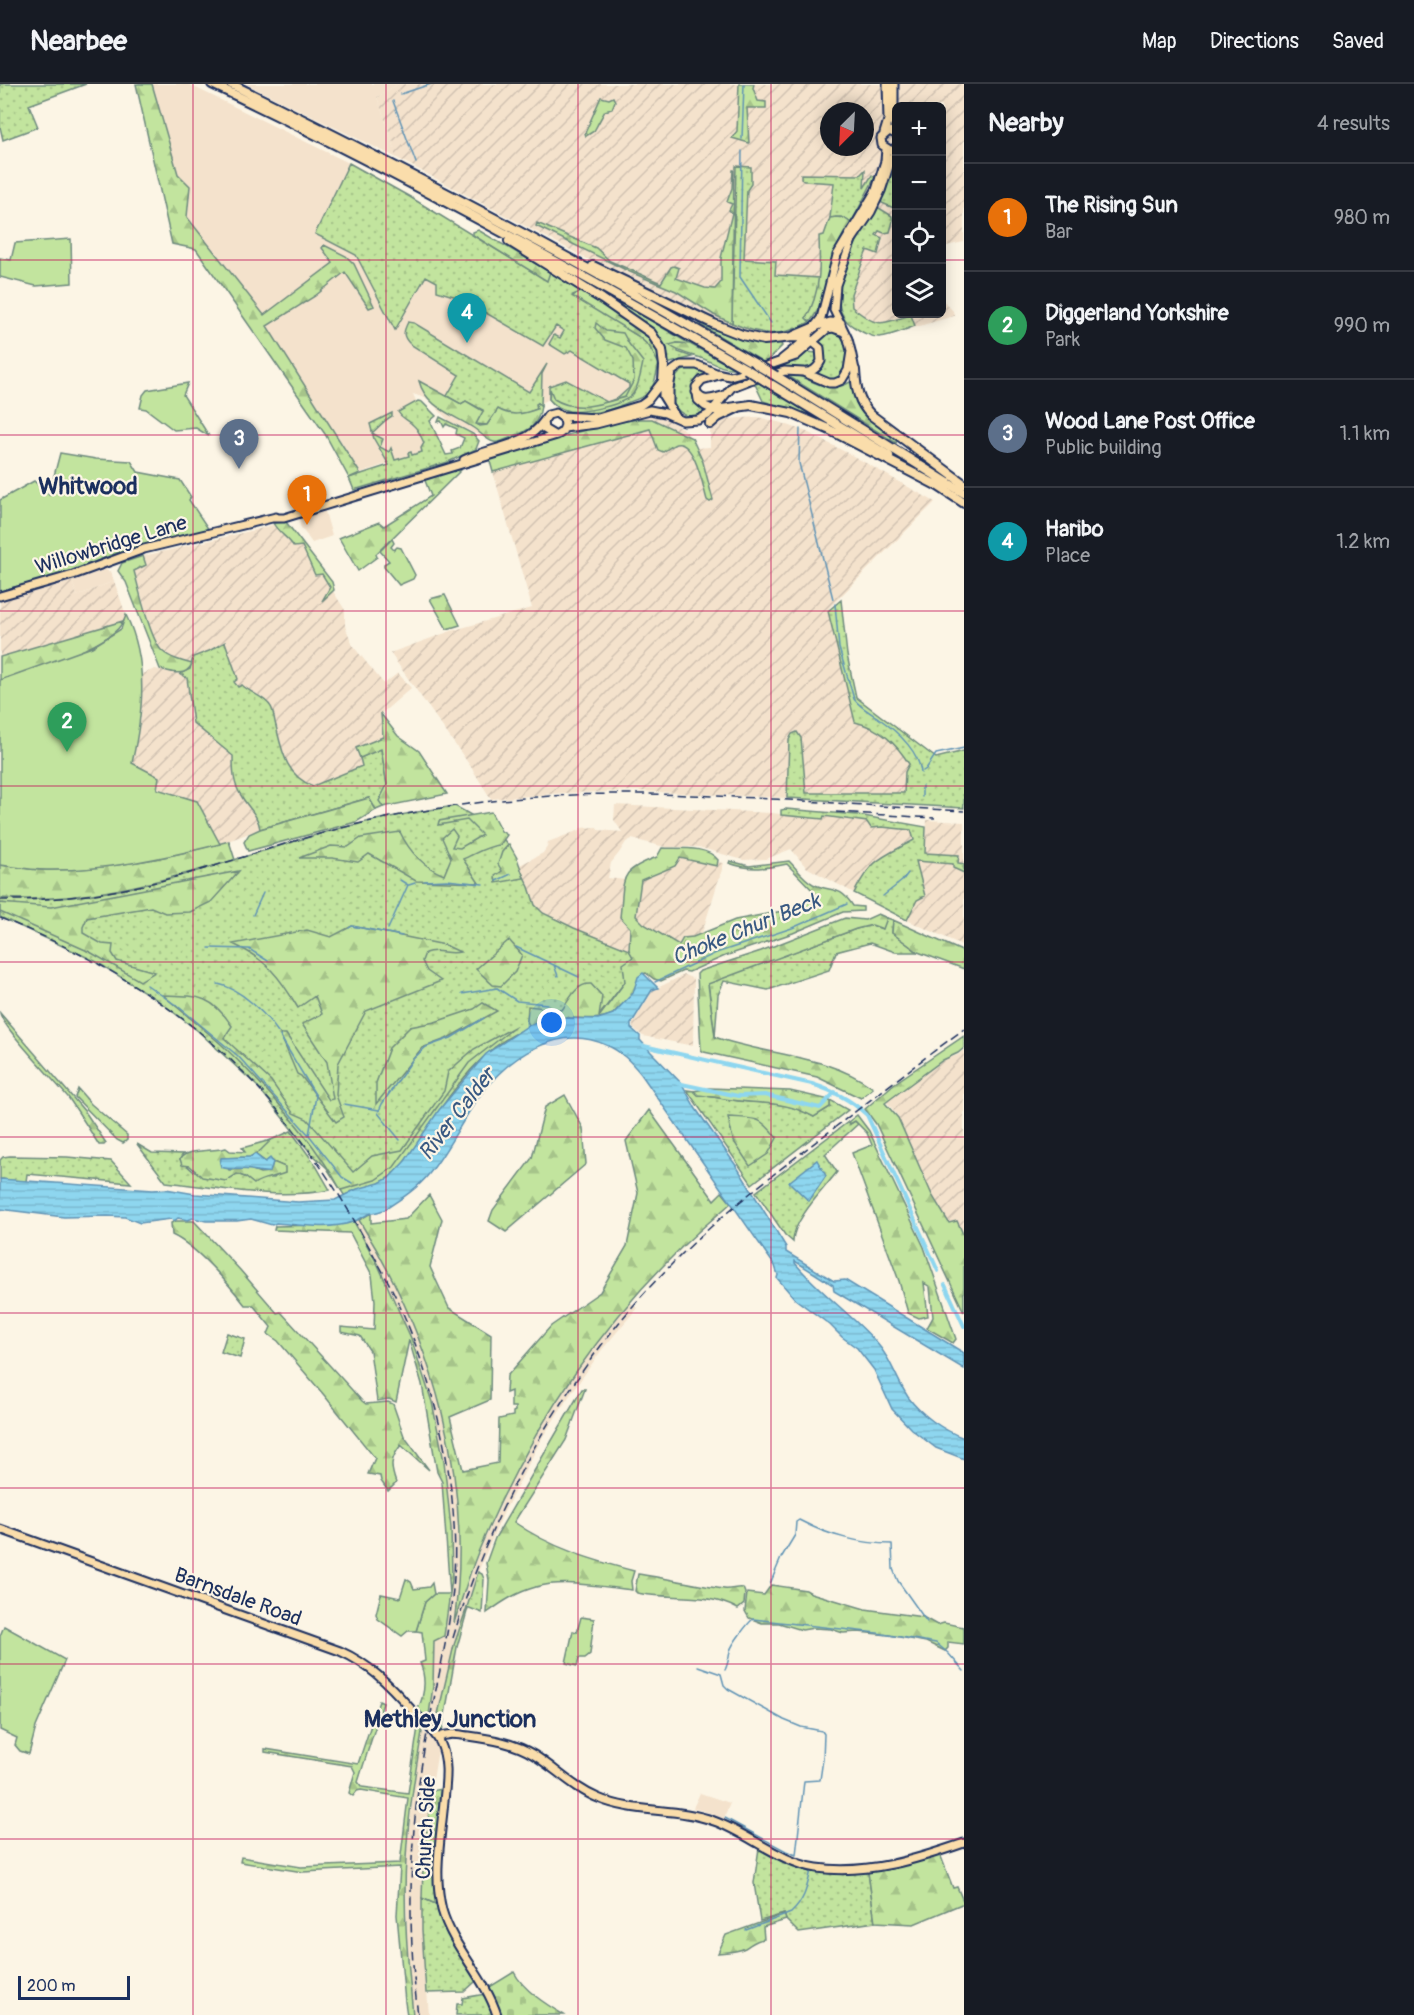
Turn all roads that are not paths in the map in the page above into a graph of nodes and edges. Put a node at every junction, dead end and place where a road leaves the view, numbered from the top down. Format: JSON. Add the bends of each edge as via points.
{"nodes":[{"id":1,"x":212,"y":84,"type":"edge"},
{"id":2,"x":231,"y":84,"type":"edge"},
{"id":3,"x":887,"y":84,"type":"edge"},
{"id":4,"x":894,"y":84,"type":"edge"},
{"id":5,"x":894,"y":102,"type":"edge"},
{"id":6,"x":892,"y":132,"type":"edge"},
{"id":7,"x":884,"y":133,"type":"junction"},
{"id":8,"x":892,"y":148,"type":"edge"},
{"id":9,"x":886,"y":149,"type":"junction"},
{"id":10,"x":893,"y":156,"type":"edge"},
{"id":11,"x":445,"y":201,"type":"junction"},
{"id":12,"x":500,"y":221,"type":"junction"},
{"id":13,"x":841,"y":323,"type":"junction"},
{"id":14,"x":815,"y":327,"type":"junction"},
{"id":15,"x":844,"y":332,"type":"junction"},
{"id":16,"x":793,"y":337,"type":"junction"},
{"id":17,"x":810,"y":340,"type":"junction"},
{"id":18,"x":804,"y":351,"type":"junction"},
{"id":19,"x":851,"y":351,"type":"junction"},
{"id":20,"x":822,"y":357,"type":"junction"},
{"id":21,"x":773,"y":364,"type":"junction"},
{"id":22,"x":673,"y":370,"type":"junction"},
{"id":23,"x":855,"y":370,"type":"joint"},
{"id":24,"x":803,"y":372,"type":"junction"},
{"id":25,"x":725,"y":375,"type":"junction"},
{"id":26,"x":663,"y":381,"type":"junction"},
{"id":27,"x":696,"y":392,"type":"junction"},
{"id":28,"x":723,"y":396,"type":"junction"},
{"id":29,"x":743,"y":405,"type":"junction"},
{"id":30,"x":669,"y":408,"type":"junction"},
{"id":31,"x":714,"y":410,"type":"junction"},
{"id":32,"x":561,"y":416,"type":"junction"},
{"id":33,"x":678,"y":419,"type":"junction"},
{"id":34,"x":543,"y":422,"type":"junction"},
{"id":35,"x":710,"y":424,"type":"dead end"},
{"id":36,"x":564,"y":428,"type":"junction"},
{"id":37,"x":554,"y":435,"type":"junction"},
{"id":38,"x":451,"y":466,"type":"junction"},
{"id":39,"x":964,"y":484,"type":"edge"},
{"id":40,"x":938,"y":486,"type":"junction"},
{"id":41,"x":964,"y":492,"type":"edge"},
{"id":42,"x":964,"y":502,"type":"edge"},
{"id":43,"x":0,"y":596,"type":"edge"},
{"id":44,"x":0,"y":1529,"type":"edge"},
{"id":45,"x":438,"y":1738,"type":"junction"},
{"id":46,"x":964,"y":1843,"type":"edge"},
{"id":47,"x":496,"y":2015,"type":"edge"}],
"edges":[{"from":1,"to":11,"type":"highway"},
{"from":2,"to":12,"type":"highway"},
{"from":3,"to":7,"type":"main road","via":[[888,120]]},
{"from":4,"to":5,"type":"main road"},
{"from":6,"to":7,"type":"main road"},
{"from":7,"to":9,"type":"main road","via":[[881,143]]},
{"from":8,"to":9,"type":"main road"},
{"from":9,"to":14,"type":"main road","via":[[876,190],[837,255],[825,307]]},
{"from":10,"to":13,"type":"main road","via":[[881,192],[852,240],[840,269],[833,303]]},
{"from":11,"to":26,"type":"highway","via":[[645,329],[662,350]]},
{"from":11,"to":40,"type":"highway","bridge":true,"via":[[613,292]]},
{"from":12,"to":16,"type":"highway","via":[[729,331],[764,340]]},
{"from":12,"to":41,"type":"highway","bridge":true,"via":[[776,376]]},
{"from":13,"to":14,"type":"main road"},
{"from":13,"to":15,"type":"main road"},
{"from":14,"to":16,"type":"highway"},
{"from":14,"to":17,"type":"main road"},
{"from":15,"to":17,"type":"main road","via":[[827,329]]},
{"from":15,"to":19,"type":"main road"},
{"from":16,"to":17,"type":"highway"},
{"from":17,"to":18,"type":"main road"},
{"from":17,"to":20,"type":"main road","via":[[820,348]]},
{"from":17,"to":21,"type":"main road"},
{"from":18,"to":20,"type":"main road","via":[[816,351]]},
{"from":18,"to":21,"type":"main road"},
{"from":19,"to":23,"type":"main road"},
{"from":19,"to":24,"type":"main road","via":[[846,374],[839,382],[822,382]]},
{"from":20,"to":24,"type":"main road","via":[[816,369]]},
{"from":21,"to":25,"type":"main road","via":[[735,376]]},
{"from":22,"to":25,"type":"main road","via":[[697,364]]},
{"from":22,"to":26,"type":"main road"},
{"from":22,"to":30,"type":"main road"},
{"from":23,"to":39,"type":"highway","via":[[858,394],[865,409]]},
{"from":24,"to":28,"type":"main road","via":[[785,371],[750,380],[732,387]]},
{"from":25,"to":27,"type":"main road","via":[[702,380]]},
{"from":26,"to":30,"type":"main road","via":[[663,396]]},
{"from":26,"to":32,"type":"main road","via":[[641,405],[598,418]]},
{"from":27,"to":28,"type":"main road","via":[[706,399]]},
{"from":27,"to":31,"type":"main road","via":[[700,403]]},
{"from":28,"to":31,"type":"main road"},
{"from":29,"to":31,"type":"highway"},
{"from":29,"to":35,"type":"highway"},
{"from":29,"to":40,"type":"highway","via":[[765,406],[805,418]]},
{"from":30,"to":33,"type":"main road"},
{"from":31,"to":33,"type":"main road","via":[[698,420]]},
{"from":32,"to":34,"type":"main road","via":[[550,414]]},
{"from":32,"to":36,"type":"main road"},
{"from":33,"to":36,"type":"main road","via":[[650,410]]},
{"from":34,"to":37,"type":"main road","via":[[547,432]]},
{"from":34,"to":38,"type":"main road","via":[[528,437]]},
{"from":36,"to":37,"type":"main road"},
{"from":37,"to":38,"type":"main road"},
{"from":38,"to":43,"type":"main road","name":"Willowbridge Lane","via":[[284,518],[144,549]]},
{"from":40,"to":42,"type":"highway"},
{"from":44,"to":45,"type":"main road","name":"Barnsdale Road","via":[[350,1656],[386,1681]]},
{"from":45,"to":46,"type":"main road","via":[[471,1736],[516,1746],[598,1798],[631,1808],[703,1817],[815,1868],[873,1868]]},
{"from":45,"to":47,"type":"main road","name":"Church Side","via":[[446,1764],[437,1874],[442,1910]]}]}
